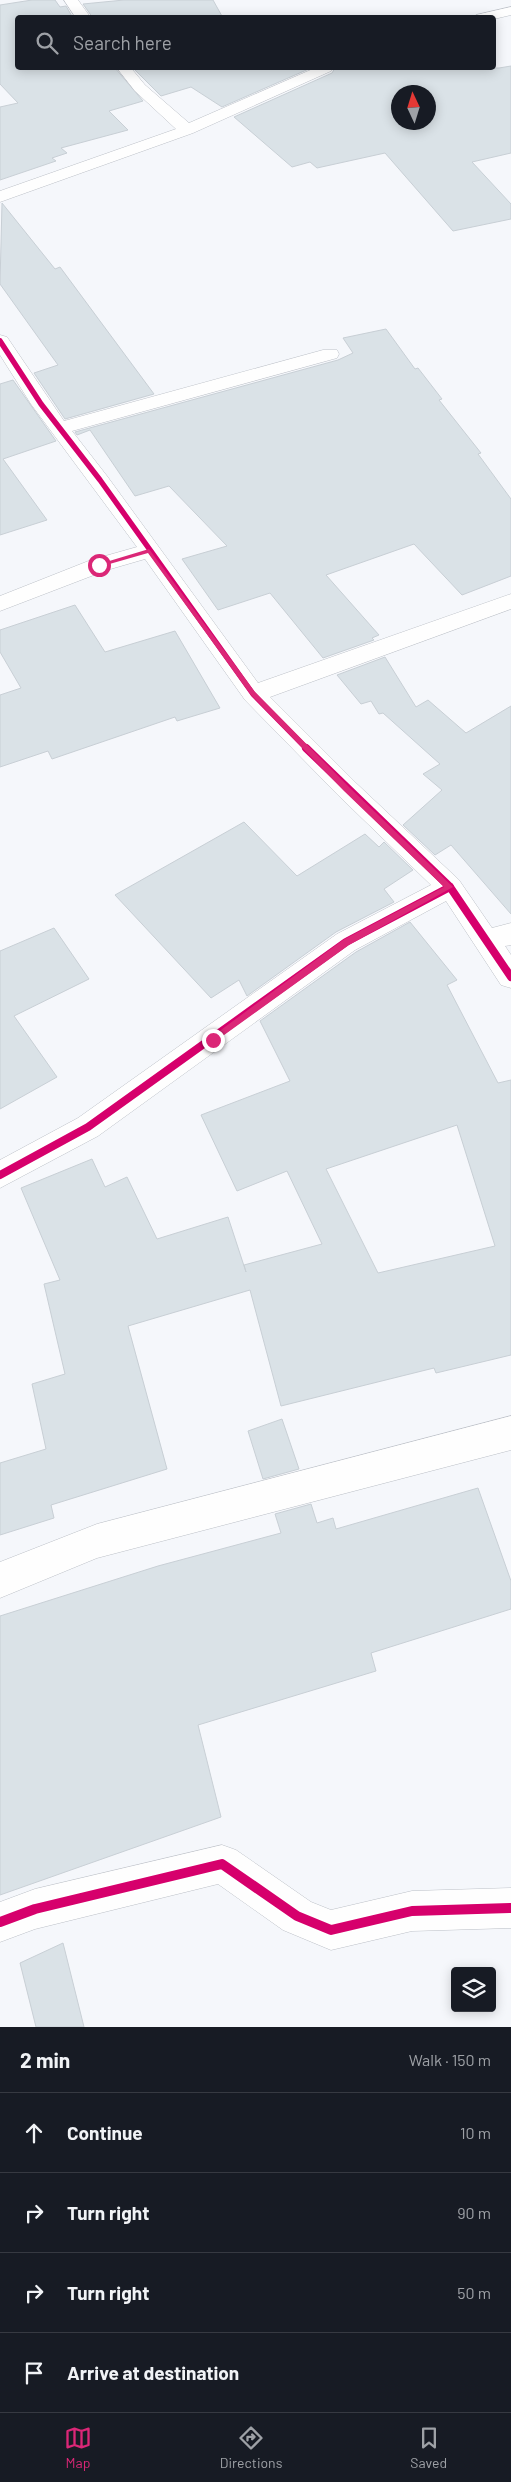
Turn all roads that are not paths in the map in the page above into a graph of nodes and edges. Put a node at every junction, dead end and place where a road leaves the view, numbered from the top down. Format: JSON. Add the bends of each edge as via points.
{"nodes":[{"id":1,"x":71,"y":0,"type":"edge"},
{"id":2,"x":511,"y":11,"type":"edge"},
{"id":3,"x":82,"y":15,"type":"edge"},
{"id":4,"x":494,"y":15,"type":"edge"},
{"id":5,"x":126,"y":70,"type":"edge"},
{"id":6,"x":322,"y":70,"type":"edge"},
{"id":7,"x":187,"y":130,"type":"junction"},
{"id":8,"x":1,"y":195,"type":"edge"},
{"id":9,"x":0,"y":341,"type":"edge"},
{"id":10,"x":330,"y":354,"type":"dead end"},
{"id":11,"x":60,"y":428,"type":"junction"},
{"id":12,"x":149,"y":551,"type":"junction"},
{"id":13,"x":511,"y":601,"type":"edge"},
{"id":14,"x":0,"y":604,"type":"edge"},
{"id":15,"x":253,"y":694,"type":"junction"},
{"id":16,"x":450,"y":887,"type":"junction"},
{"id":17,"x":511,"y":934,"type":"edge"},
{"id":18,"x":486,"y":940,"type":"junction"},
{"id":19,"x":511,"y":978,"type":"edge"},
{"id":20,"x":0,"y":1175,"type":"edge"},
{"id":21,"x":511,"y":1433,"type":"edge"},
{"id":22,"x":0,"y":1580,"type":"edge"},
{"id":23,"x":511,"y":1908,"type":"edge"},
{"id":24,"x":0,"y":1922,"type":"edge"}],
"edges":[{"from":1,"to":3,"type":"street"},
{"from":2,"to":4,"type":"street"},
{"from":5,"to":7,"type":"street","via":[[140,88]]},
{"from":6,"to":7,"type":"street"},
{"from":7,"to":8,"type":"street"},
{"from":9,"to":11,"type":"street"},
{"from":10,"to":11,"type":"street"},
{"from":11,"to":12,"type":"street"},
{"from":12,"to":14,"type":"street","via":[[99,565]]},
{"from":12,"to":15,"type":"street"},
{"from":13,"to":15,"type":"street"},
{"from":15,"to":16,"type":"street"},
{"from":16,"to":18,"type":"street"},
{"from":16,"to":20,"type":"street","via":[[346,942],[88,1127]]},
{"from":17,"to":18,"type":"street"},
{"from":18,"to":19,"type":"street"},
{"from":21,"to":22,"type":"street","via":[[97,1542]]},
{"from":23,"to":24,"type":"street","via":[[412,1911],[331,1930],[297,1916],[222,1864],[35,1909]]}]}
